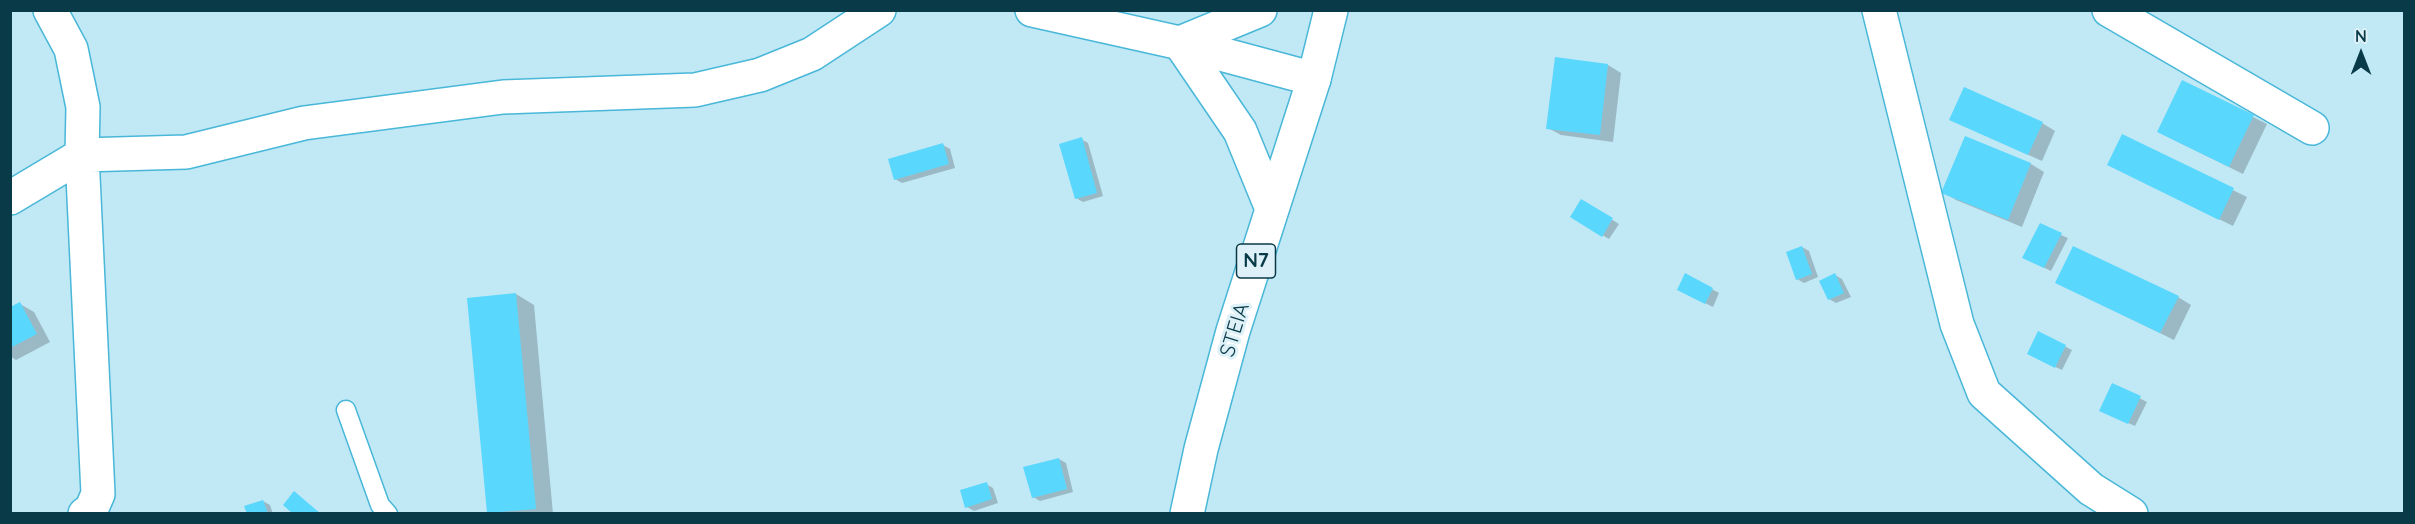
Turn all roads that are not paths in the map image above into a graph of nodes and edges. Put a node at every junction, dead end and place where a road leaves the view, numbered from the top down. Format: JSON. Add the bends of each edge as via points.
{"nodes":[{"id":1,"x":50,"y":10,"type":"edge"},
{"id":2,"x":879,"y":10,"type":"edge"},
{"id":3,"x":1032,"y":10,"type":"edge"},
{"id":4,"x":1260,"y":10,"type":"edge"},
{"id":5,"x":1331,"y":10,"type":"edge"},
{"id":6,"x":1879,"y":10,"type":"edge"},
{"id":7,"x":2109,"y":10,"type":"edge"},
{"id":8,"x":1180,"y":43,"type":"junction"},
{"id":9,"x":1314,"y":79,"type":"junction"},
{"id":10,"x":2312,"y":128,"type":"dead end"},
{"id":11,"x":82,"y":155,"type":"junction"},
{"id":12,"x":10,"y":198,"type":"edge"},
{"id":13,"x":1272,"y":209,"type":"junction"},
{"id":14,"x":346,"y":410,"type":"dead end"},
{"id":15,"x":85,"y":513,"type":"edge"},
{"id":16,"x":388,"y":513,"type":"edge"},
{"id":17,"x":1187,"y":513,"type":"edge"},
{"id":18,"x":2131,"y":513,"type":"edge"}],
"edges":[{"from":1,"to":11,"type":"street","via":[[71,49],[83,106]]},
{"from":2,"to":11,"type":"street","via":[[812,54],[760,75],[695,90],[502,97],[304,123],[186,152]]},
{"from":3,"to":8,"type":"street"},
{"from":4,"to":8,"type":"street"},
{"from":5,"to":9,"type":"street","name":"STEIA","number":"N7"},
{"from":6,"to":18,"type":"street","via":[[1957,324],[1984,393],[2091,489]]},
{"from":7,"to":10,"type":"street"},
{"from":8,"to":9,"type":"street"},
{"from":8,"to":13,"type":"street","via":[[1240,131]]},
{"from":9,"to":13,"type":"street","name":"STEIA","number":"N7"},
{"from":11,"to":12,"type":"street"},
{"from":11,"to":15,"type":"street","via":[[98,494],[91,510]]},
{"from":13,"to":17,"type":"street","name":"STEIA","number":"N7","via":[[1233,332]]},
{"from":14,"to":16,"type":"lane","via":[[380,505]]}]}
